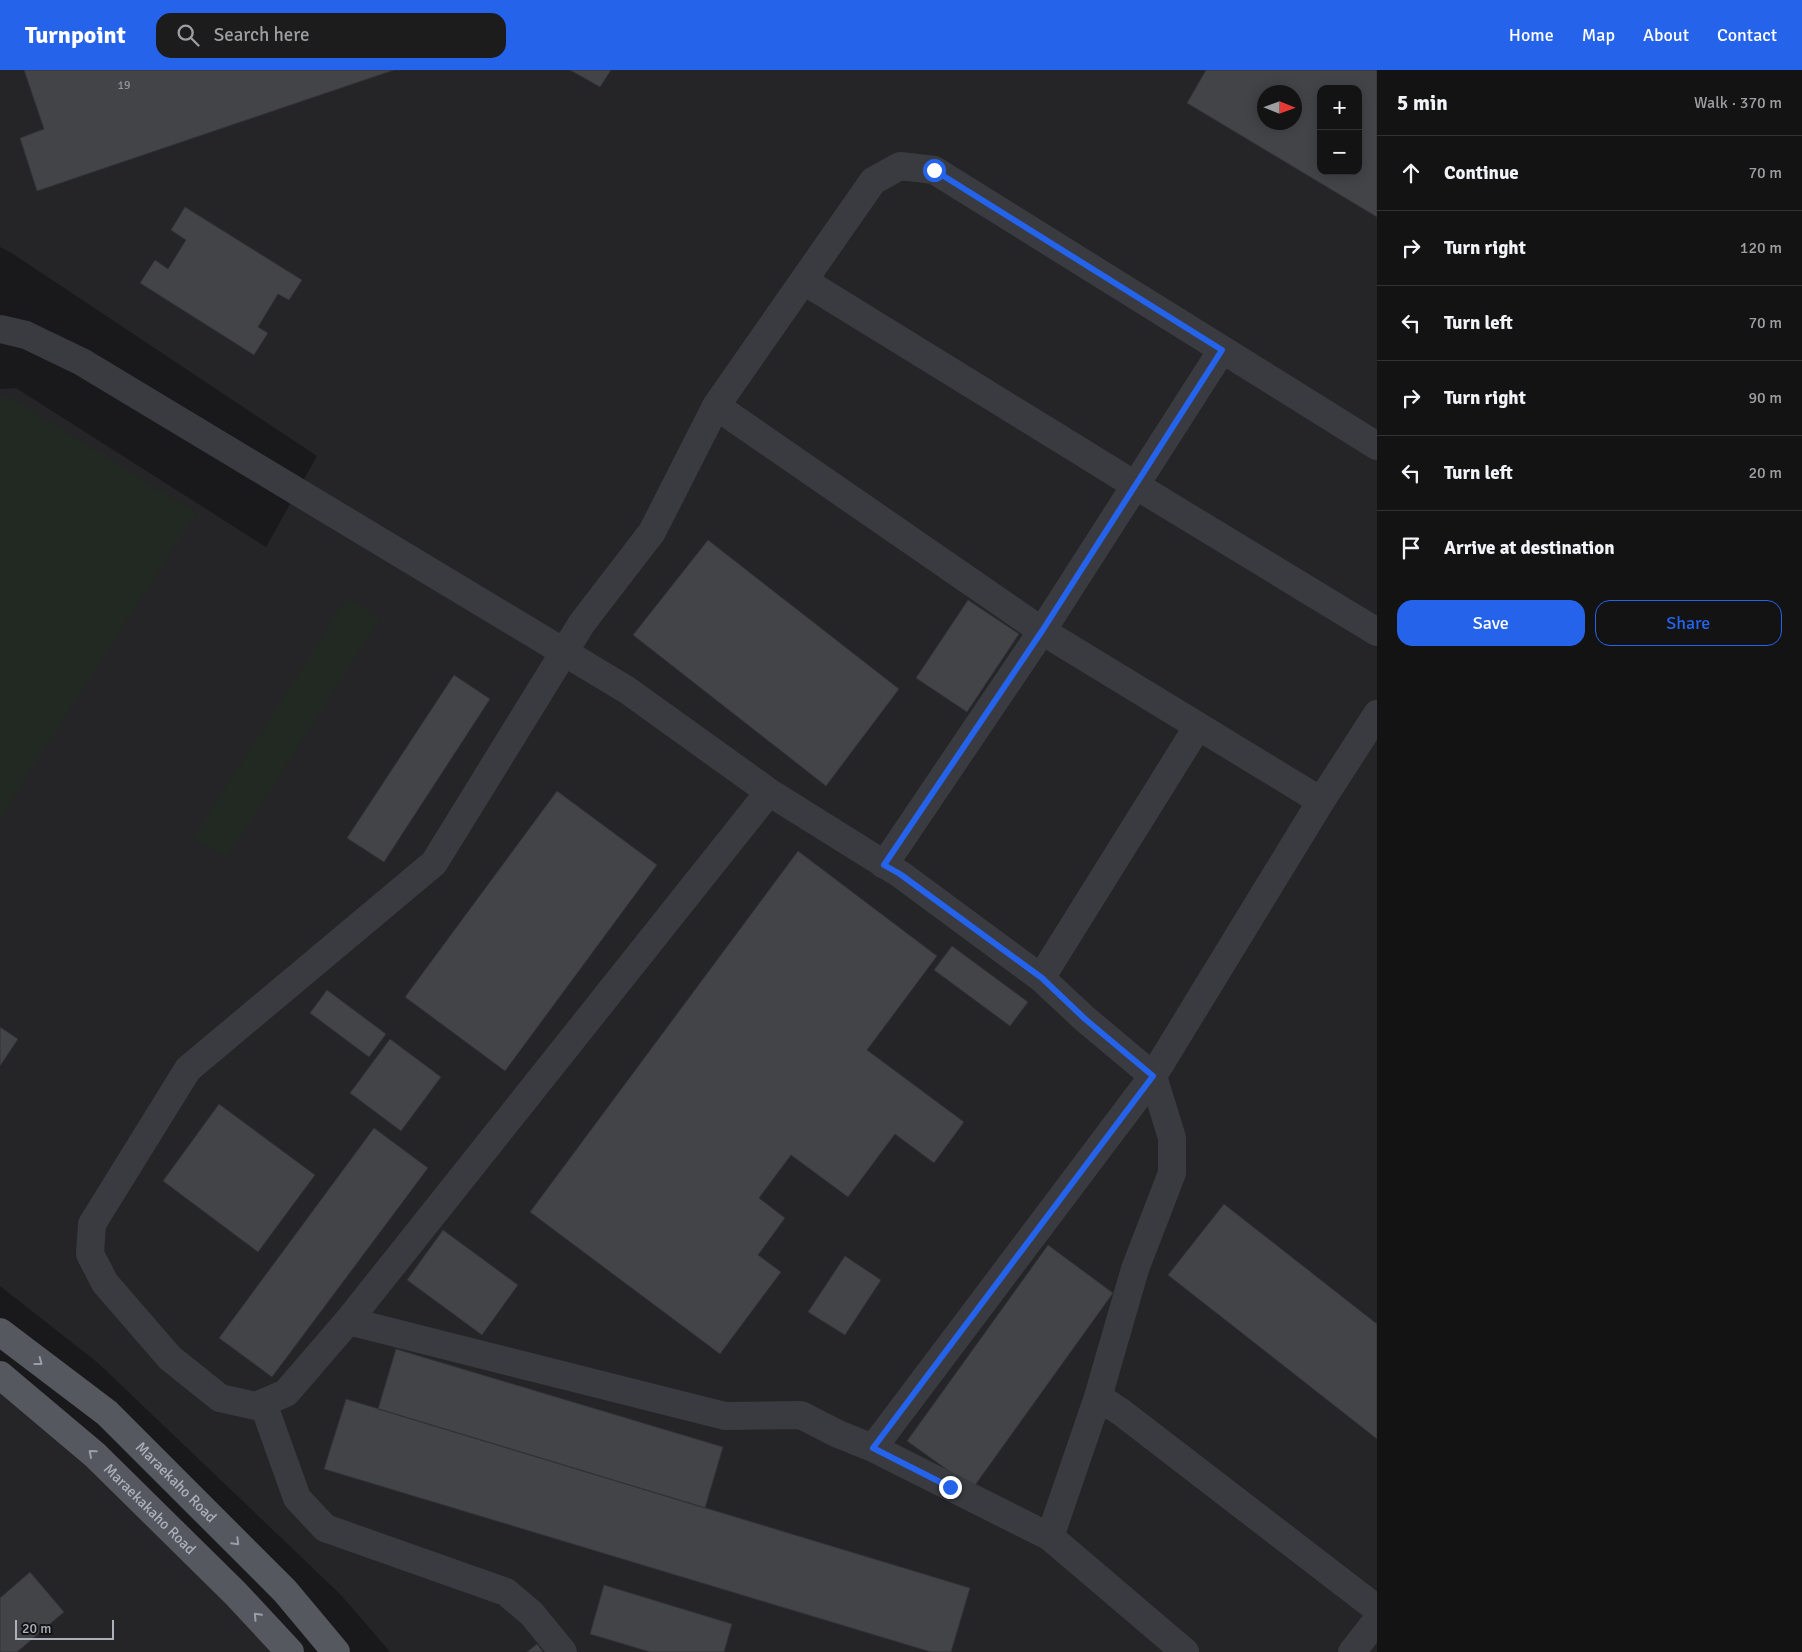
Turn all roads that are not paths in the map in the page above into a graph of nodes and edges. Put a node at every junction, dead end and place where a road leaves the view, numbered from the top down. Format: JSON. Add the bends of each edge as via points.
{"nodes":[{"id":1,"x":804,"y":281,"type":"junction"},
{"id":2,"x":0,"y":329,"type":"edge"},
{"id":3,"x":1222,"y":350,"type":"junction"},
{"id":4,"x":716,"y":406,"type":"junction"},
{"id":5,"x":1377,"y":446,"type":"edge"},
{"id":6,"x":1135,"y":486,"type":"junction"},
{"id":7,"x":1042,"y":631,"type":"junction"},
{"id":8,"x":1377,"y":632,"type":"edge"},
{"id":9,"x":564,"y":652,"type":"junction"},
{"id":10,"x":1377,"y":714,"type":"edge"},
{"id":11,"x":1198,"y":726,"type":"junction"},
{"id":12,"x":770,"y":792,"type":"junction"},
{"id":13,"x":1321,"y":802,"type":"junction"},
{"id":14,"x":884,"y":865,"type":"junction"},
{"id":15,"x":1042,"y":978,"type":"junction"},
{"id":16,"x":1153,"y":1076,"type":"junction"},
{"id":17,"x":348,"y":1321,"type":"junction"},
{"id":18,"x":0,"y":1332,"type":"edge"},
{"id":19,"x":0,"y":1375,"type":"edge"},
{"id":20,"x":1098,"y":1397,"type":"junction"},
{"id":21,"x":264,"y":1403,"type":"junction"},
{"id":22,"x":873,"y":1448,"type":"junction"},
{"id":23,"x":1050,"y":1537,"type":"junction"},
{"id":24,"x":1377,"y":1609,"type":"edge"},
{"id":25,"x":1377,"y":1620,"type":"edge"},
{"id":26,"x":290,"y":1652,"type":"edge"},
{"id":27,"x":336,"y":1652,"type":"edge"},
{"id":28,"x":563,"y":1652,"type":"edge"},
{"id":29,"x":1185,"y":1652,"type":"edge"},
{"id":30,"x":1352,"y":1652,"type":"edge"}],
"edges":[{"from":1,"to":3,"type":"lane","via":[[873,180],[900,166],[934,170]]},
{"from":1,"to":4,"type":"lane"},
{"from":1,"to":6,"type":"lane"},
{"from":2,"to":9,"type":"lane","via":[[26,336],[82,362]]},
{"from":3,"to":5,"type":"lane"},
{"from":3,"to":6,"type":"lane"},
{"from":4,"to":7,"type":"lane"},
{"from":4,"to":9,"type":"lane","via":[[652,532]]},
{"from":6,"to":7,"type":"lane"},
{"from":6,"to":8,"type":"lane"},
{"from":7,"to":11,"type":"lane"},
{"from":7,"to":14,"type":"lane"},
{"from":9,"to":12,"type":"lane","via":[[626,690]]},
{"from":9,"to":21,"type":"lane","via":[[434,863],[188,1069],[92,1224],[90,1254],[105,1283],[170,1358],[220,1398],[256,1406]]},
{"from":10,"to":13,"type":"lane"},
{"from":11,"to":13,"type":"lane"},
{"from":11,"to":15,"type":"lane"},
{"from":12,"to":14,"type":"lane"},
{"from":12,"to":17,"type":"lane"},
{"from":13,"to":16,"type":"lane"},
{"from":14,"to":15,"type":"lane"},
{"from":15,"to":16,"type":"lane"},
{"from":16,"to":20,"type":"lane","via":[[1172,1138],[1172,1173],[1135,1269]]},
{"from":16,"to":22,"type":"lane"},
{"from":17,"to":21,"type":"lane","via":[[286,1393]]},
{"from":17,"to":22,"type":"lane","via":[[725,1416],[801,1415]]},
{"from":18,"to":27,"type":"main road","name":"Maraekaho Road","one_way":true,"via":[[108,1413],[286,1591]]},
{"from":26,"to":19,"type":"main road","name":"Maraekakaho Road","one_way":true,"via":[[95,1455]]},
{"from":20,"to":23,"type":"lane"},
{"from":20,"to":24,"type":"lane"},
{"from":21,"to":28,"type":"lane","via":[[297,1498],[325,1528],[506,1592],[532,1614]]},
{"from":22,"to":23,"type":"lane"},
{"from":23,"to":29,"type":"lane"},
{"from":25,"to":30,"type":"lane"}]}
